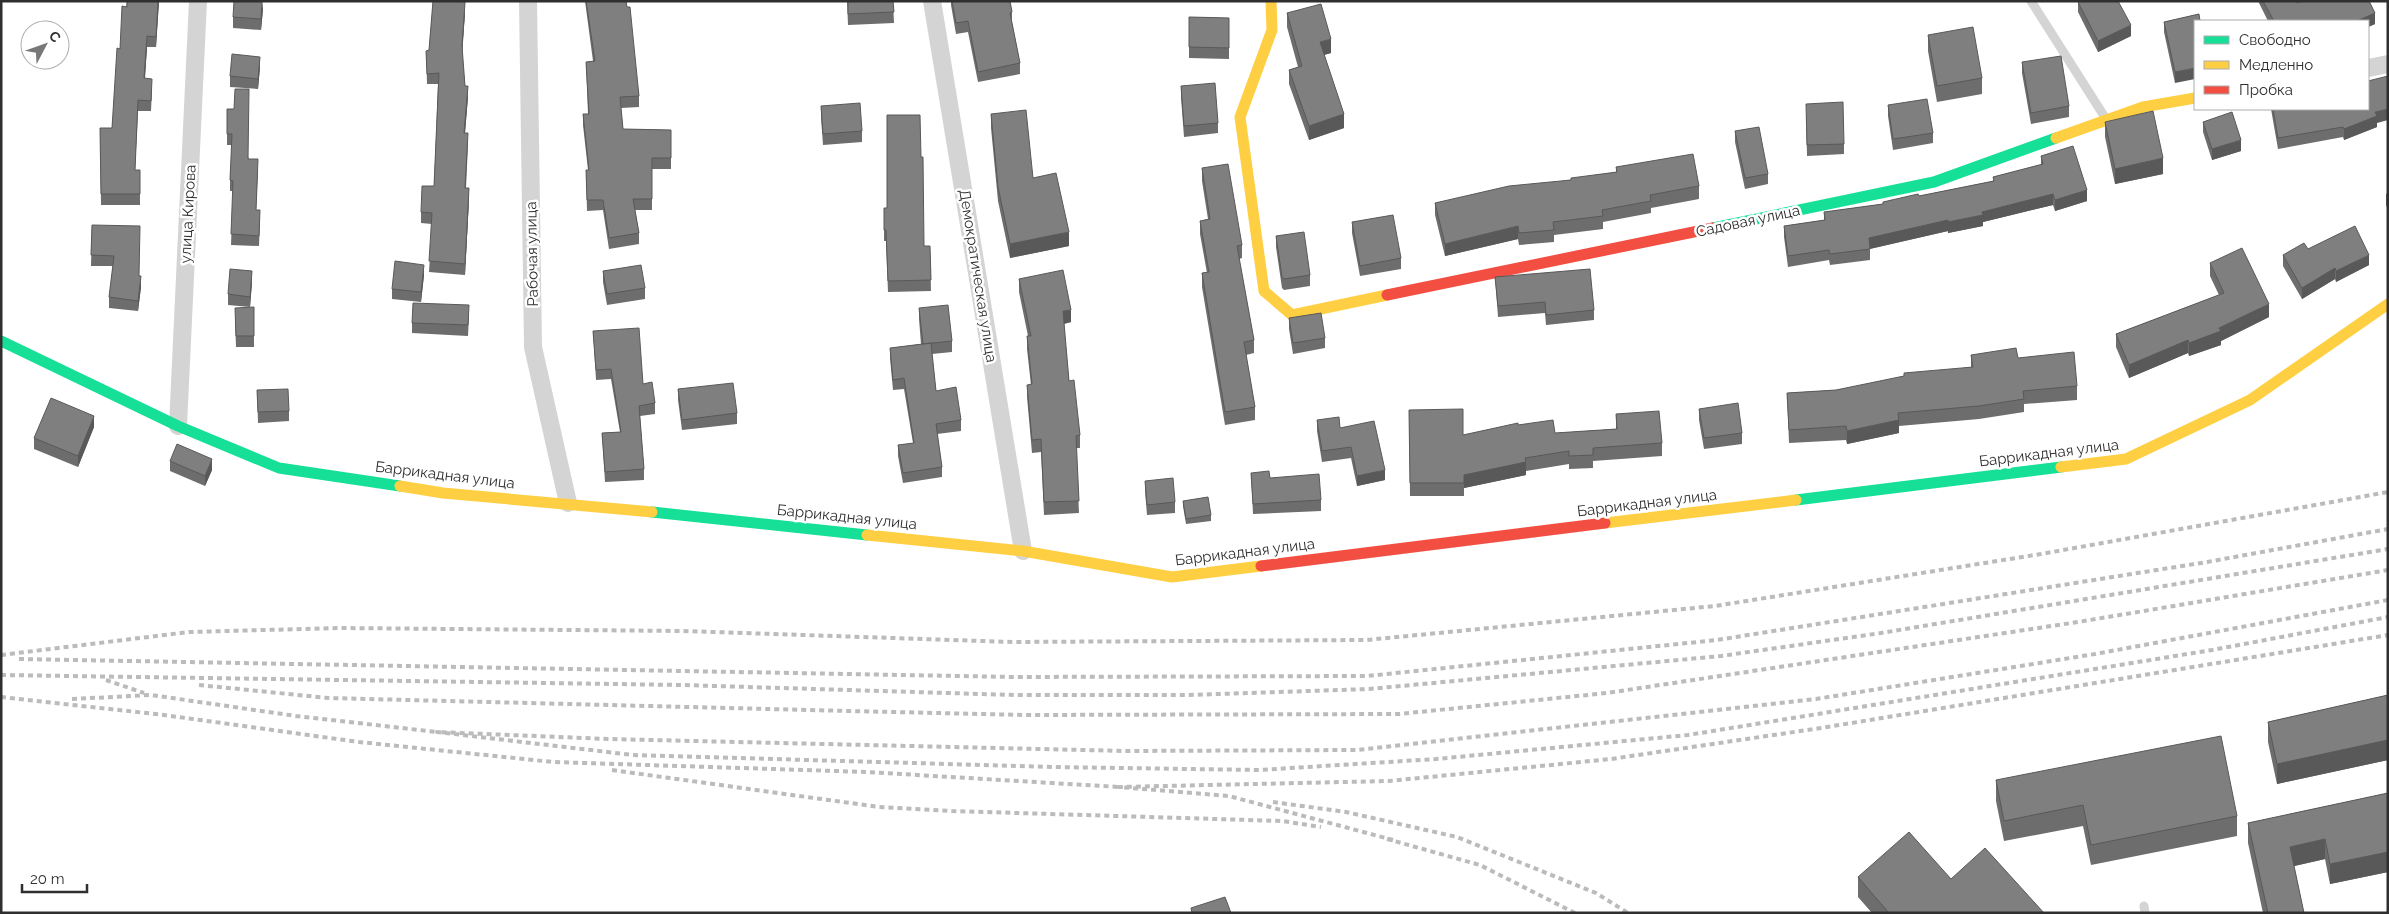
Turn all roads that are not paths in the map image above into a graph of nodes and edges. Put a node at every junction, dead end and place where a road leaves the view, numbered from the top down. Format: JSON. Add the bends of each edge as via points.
{"nodes":[{"id":1,"x":198,"y":1,"type":"edge"},
{"id":2,"x":528,"y":1,"type":"edge"},
{"id":3,"x":932,"y":1,"type":"edge"},
{"id":4,"x":1271,"y":1,"type":"edge"},
{"id":5,"x":2031,"y":1,"type":"edge"},
{"id":6,"x":2388,"y":64,"type":"edge"},
{"id":7,"x":2369,"y":68,"type":"edge"},
{"id":8,"x":2194,"y":98,"type":"edge"},
{"id":9,"x":2107,"y":120,"type":"junction"},
{"id":10,"x":2388,"y":304,"type":"edge"},
{"id":11,"x":1,"y":341,"type":"edge"},
{"id":12,"x":178,"y":426,"type":"junction"},
{"id":13,"x":568,"y":503,"type":"junction"},
{"id":14,"x":1023,"y":551,"type":"junction"}],
"edges":[{"from":1,"to":12,"type":"street","name":"улица Кирова"},
{"from":2,"to":13,"type":"street","name":"Рабочая улица","via":[[533,347]]},
{"from":3,"to":14,"type":"street","name":"Демократическая улица"},
{"from":4,"to":9,"type":"street","name":"Садовая улица","via":[[1272,30],[1240,117],[1264,291],[1292,315],[1934,182]]},
{"from":5,"to":9,"type":"lane"},
{"from":6,"to":7,"type":"street"},
{"from":8,"to":9,"type":"street","name":"Садовая улица","via":[[2143,107]]},
{"from":10,"to":14,"type":"street","name":"Баррикадная улица","via":[[2250,400],[2126,459],[1172,576]]},
{"from":11,"to":12,"type":"street","name":"Баррикадная улица"},
{"from":12,"to":13,"type":"street","name":"Баррикадная улица","via":[[279,468],[443,493]]},
{"from":13,"to":14,"type":"street","name":"Баррикадная улица"}]}
